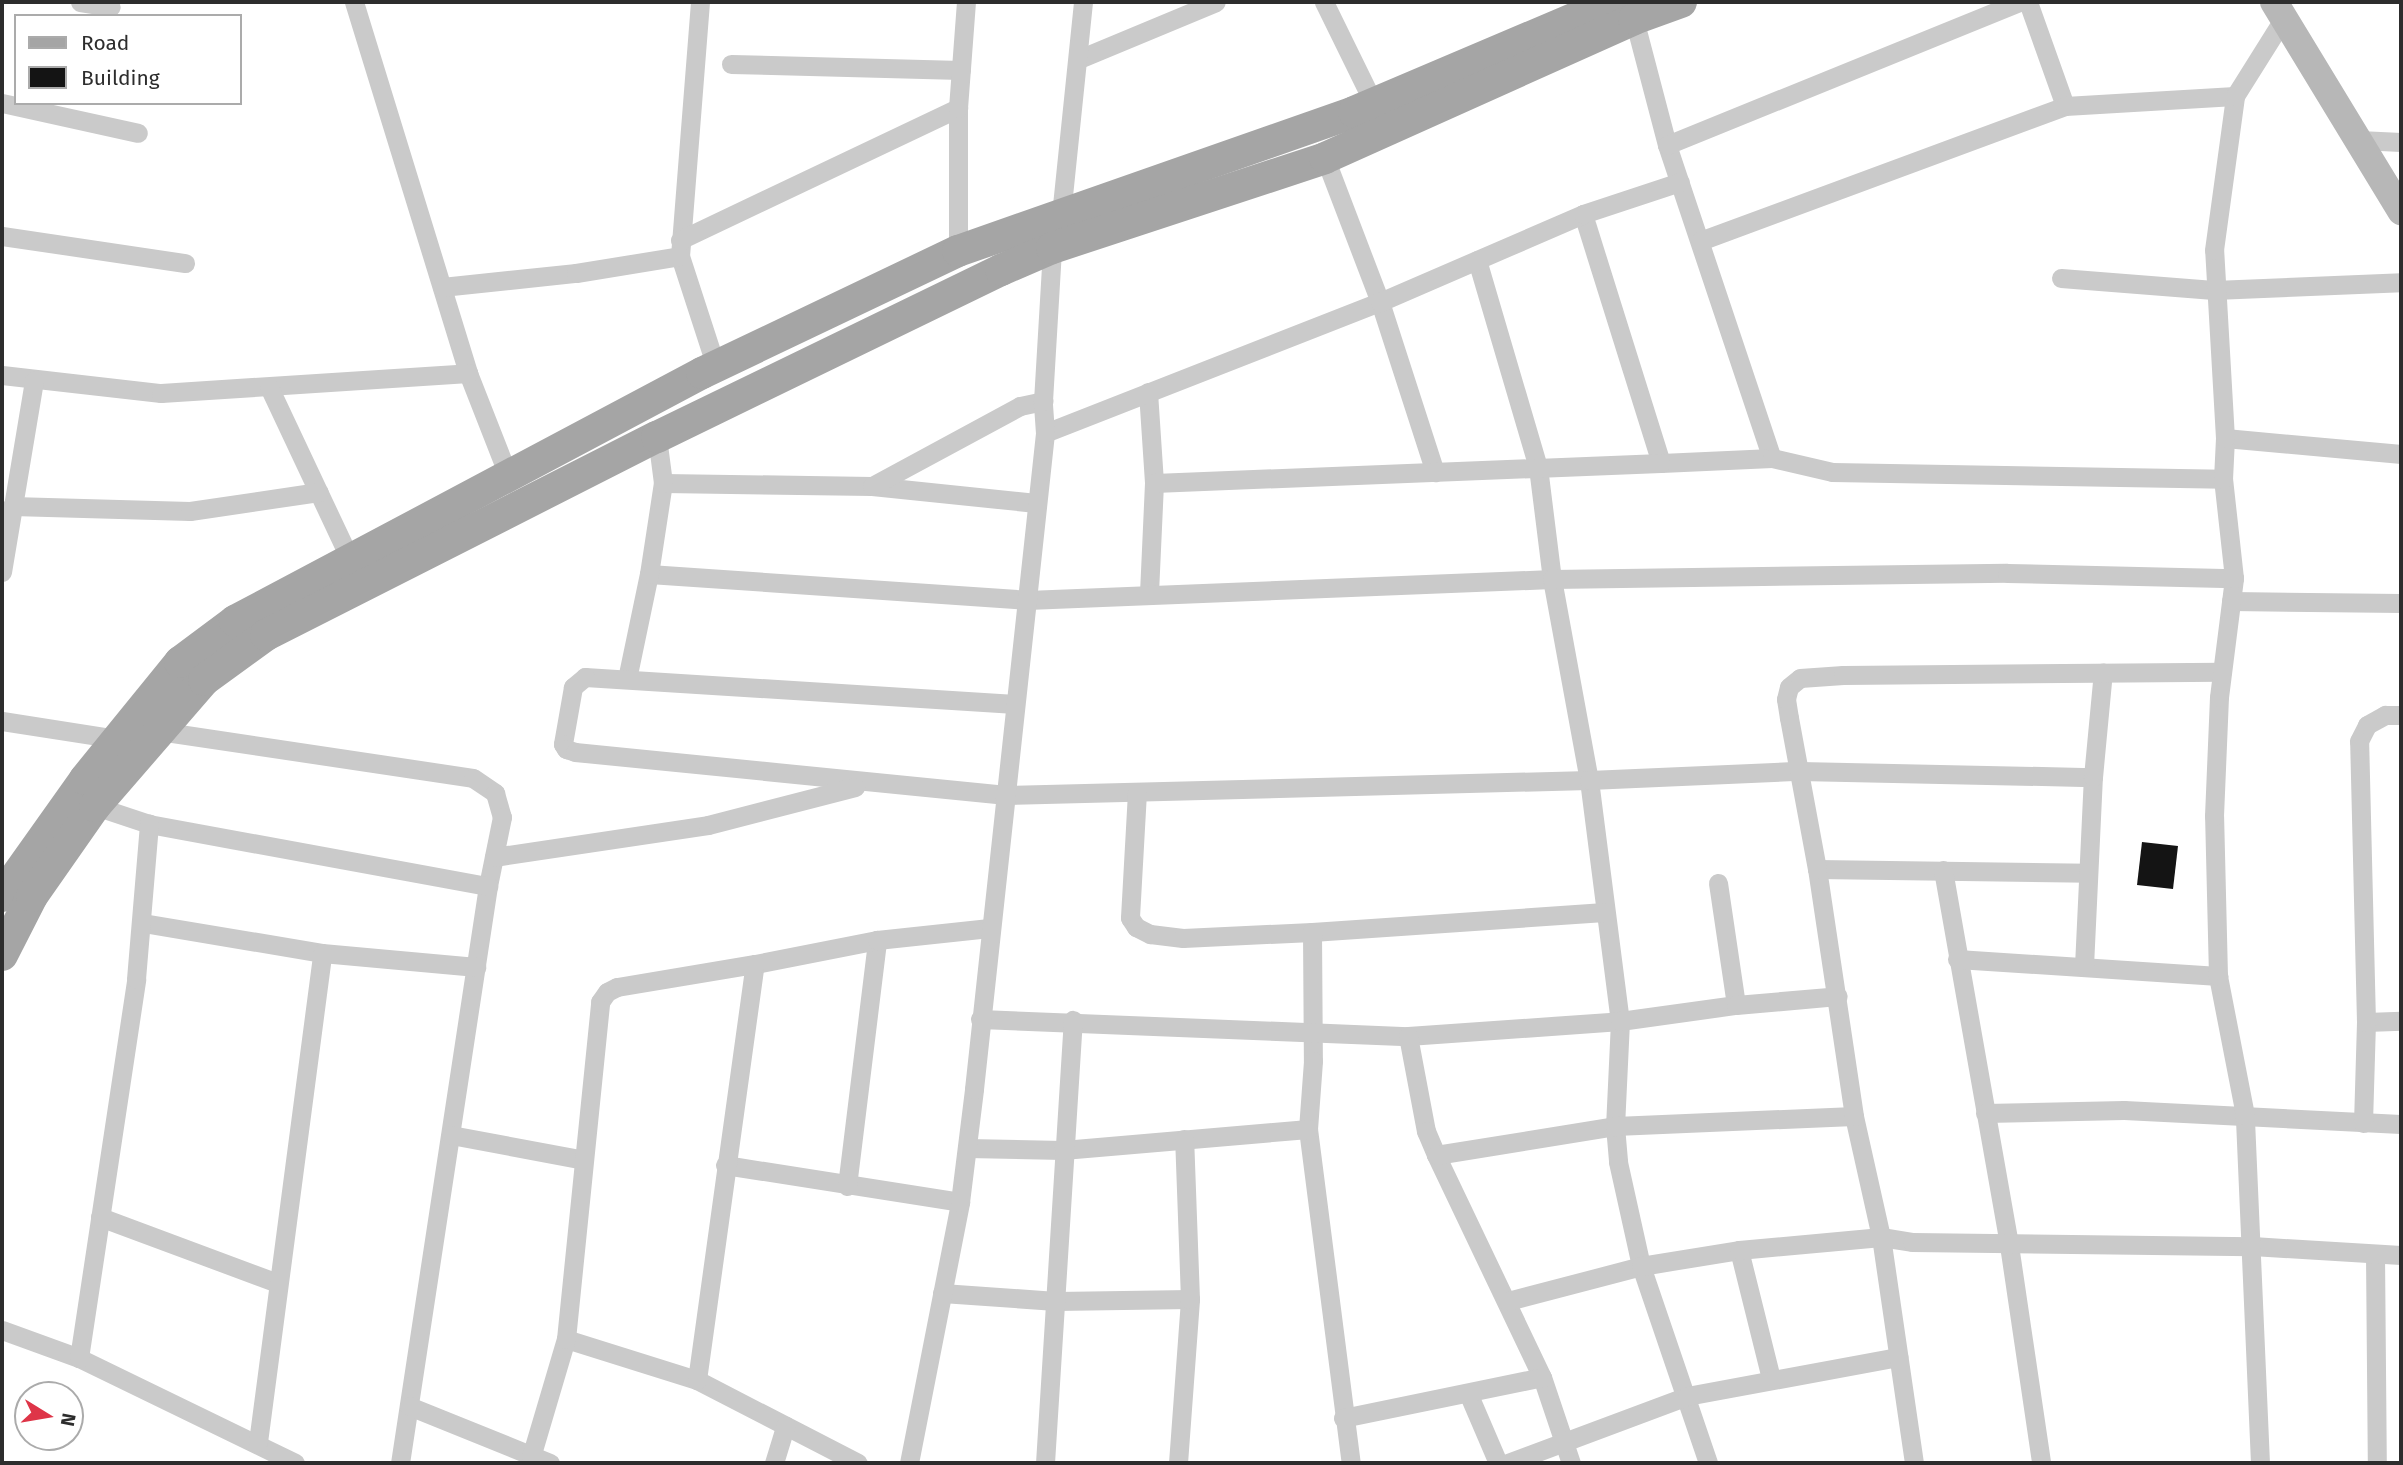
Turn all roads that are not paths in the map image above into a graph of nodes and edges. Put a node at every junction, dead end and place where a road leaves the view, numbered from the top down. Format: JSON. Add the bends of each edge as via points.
{"nodes":[{"id":1,"x":80,"y":2,"type":"edge"},
{"id":2,"x":354,"y":2,"type":"edge"},
{"id":3,"x":700,"y":2,"type":"edge"},
{"id":4,"x":966,"y":2,"type":"edge"},
{"id":5,"x":1083,"y":2,"type":"edge"},
{"id":6,"x":1216,"y":2,"type":"edge"},
{"id":7,"x":1324,"y":2,"type":"edge"},
{"id":8,"x":1681,"y":2,"type":"edge"},
{"id":9,"x":2020,"y":2,"type":"edge"},
{"id":10,"x":2028,"y":2,"type":"edge"},
{"id":11,"x":111,"y":7,"type":"dead end"},
{"id":12,"x":2279,"y":10,"type":"edge"},
{"id":13,"x":1624,"y":11,"type":"edge"},
{"id":14,"x":1079,"y":60,"type":"junction"},
{"id":15,"x":731,"y":64,"type":"dead end"},
{"id":16,"x":961,"y":70,"type":"junction"},
{"id":17,"x":2235,"y":96,"type":"junction"},
{"id":18,"x":2,"y":103,"type":"edge"},
{"id":19,"x":1374,"y":104,"type":"junction"},
{"id":20,"x":2065,"y":106,"type":"junction"},
{"id":21,"x":958,"y":108,"type":"junction"},
{"id":22,"x":138,"y":133,"type":"dead end"},
{"id":23,"x":2359,"y":140,"type":"junction"},
{"id":24,"x":2401,"y":142,"type":"edge"},
{"id":25,"x":1667,"y":145,"type":"junction"},
{"id":26,"x":1325,"y":158,"type":"junction"},
{"id":27,"x":1680,"y":182,"type":"junction"},
{"id":28,"x":2401,"y":211,"type":"edge"},
{"id":29,"x":1583,"y":214,"type":"junction"},
{"id":30,"x":1061,"y":215,"type":"junction"},
{"id":31,"x":2,"y":236,"type":"edge"},
{"id":32,"x":1700,"y":241,"type":"junction"},
{"id":33,"x":680,"y":248,"type":"junction"},
{"id":34,"x":1052,"y":248,"type":"junction"},
{"id":35,"x":958,"y":251,"type":"junction"},
{"id":36,"x":1477,"y":260,"type":"junction"},
{"id":37,"x":185,"y":263,"type":"dead end"},
{"id":38,"x":2061,"y":278,"type":"dead end"},
{"id":39,"x":2401,"y":282,"type":"edge"},
{"id":40,"x":442,"y":287,"type":"junction"},
{"id":41,"x":2214,"y":290,"type":"junction"},
{"id":42,"x":1380,"y":302,"type":"junction"},
{"id":43,"x":716,"y":367,"type":"junction"},
{"id":44,"x":468,"y":373,"type":"junction"},
{"id":45,"x":2,"y":375,"type":"edge"},
{"id":46,"x":34,"y":381,"type":"junction"},
{"id":47,"x":269,"y":387,"type":"junction"},
{"id":48,"x":1148,"y":392,"type":"junction"},
{"id":49,"x":1043,"y":401,"type":"junction"},
{"id":50,"x":1045,"y":433,"type":"junction"},
{"id":51,"x":657,"y":437,"type":"junction"},
{"id":52,"x":2225,"y":438,"type":"junction"},
{"id":53,"x":2401,"y":454,"type":"edge"},
{"id":54,"x":1772,"y":458,"type":"junction"},
{"id":55,"x":1661,"y":463,"type":"junction"},
{"id":56,"x":1538,"y":467,"type":"junction"},
{"id":57,"x":1435,"y":472,"type":"junction"},
{"id":58,"x":508,"y":475,"type":"junction"},
{"id":59,"x":2223,"y":479,"type":"junction"},
{"id":60,"x":663,"y":483,"type":"junction"},
{"id":61,"x":1154,"y":483,"type":"junction"},
{"id":62,"x":872,"y":486,"type":"junction"},
{"id":63,"x":319,"y":492,"type":"junction"},
{"id":64,"x":1036,"y":503,"type":"junction"},
{"id":65,"x":12,"y":506,"type":"junction"},
{"id":66,"x":351,"y":559,"type":"junction"},
{"id":67,"x":2,"y":572,"type":"edge"},
{"id":68,"x":649,"y":574,"type":"junction"},
{"id":69,"x":2234,"y":578,"type":"junction"},
{"id":70,"x":1552,"y":579,"type":"junction"},
{"id":71,"x":1149,"y":595,"type":"junction"},
{"id":72,"x":1027,"y":600,"type":"junction"},
{"id":73,"x":2231,"y":601,"type":"junction"},
{"id":74,"x":2401,"y":603,"type":"edge"},
{"id":75,"x":2103,"y":672,"type":"junction"},
{"id":76,"x":2222,"y":673,"type":"junction"},
{"id":77,"x":626,"y":679,"type":"junction"},
{"id":78,"x":1015,"y":704,"type":"junction"},
{"id":79,"x":2401,"y":715,"type":"edge"},
{"id":80,"x":2,"y":721,"type":"edge"},
{"id":81,"x":159,"y":731,"type":"junction"},
{"id":82,"x":117,"y":740,"type":"junction"},
{"id":83,"x":1798,"y":771,"type":"junction"},
{"id":84,"x":2092,"y":777,"type":"junction"},
{"id":85,"x":1589,"y":780,"type":"junction"},
{"id":86,"x":870,"y":783,"type":"junction"},
{"id":87,"x":1137,"y":792,"type":"junction"},
{"id":88,"x":1004,"y":795,"type":"junction"},
{"id":89,"x":95,"y":806,"type":"junction"},
{"id":90,"x":149,"y":824,"type":"junction"},
{"id":91,"x":494,"y":857,"type":"junction"},
{"id":92,"x":1817,"y":869,"type":"junction"},
{"id":93,"x":1942,"y":870,"type":"junction"},
{"id":94,"x":2088,"y":873,"type":"junction"},
{"id":95,"x":1718,"y":883,"type":"dead end"},
{"id":96,"x":488,"y":886,"type":"junction"},
{"id":97,"x":2,"y":896,"type":"edge"},
{"id":98,"x":1604,"y":912,"type":"junction"},
{"id":99,"x":143,"y":923,"type":"junction"},
{"id":100,"x":989,"y":928,"type":"junction"},
{"id":101,"x":1312,"y":932,"type":"junction"},
{"id":102,"x":877,"y":940,"type":"junction"},
{"id":103,"x":322,"y":953,"type":"junction"},
{"id":104,"x":2,"y":955,"type":"edge"},
{"id":105,"x":1957,"y":959,"type":"junction"},
{"id":106,"x":755,"y":964,"type":"junction"},
{"id":107,"x":2084,"y":966,"type":"junction"},
{"id":108,"x":476,"y":967,"type":"junction"},
{"id":109,"x":2218,"y":976,"type":"junction"},
{"id":110,"x":1838,"y":996,"type":"junction"},
{"id":111,"x":1736,"y":1005,"type":"junction"},
{"id":112,"x":980,"y":1018,"type":"junction"},
{"id":113,"x":1073,"y":1020,"type":"junction"},
{"id":114,"x":1620,"y":1021,"type":"junction"},
{"id":115,"x":2401,"y":1021,"type":"edge"},
{"id":116,"x":2366,"y":1022,"type":"junction"},
{"id":117,"x":1311,"y":1033,"type":"junction"},
{"id":118,"x":1408,"y":1036,"type":"junction"},
{"id":119,"x":1984,"y":1113,"type":"junction"},
{"id":120,"x":2245,"y":1115,"type":"junction"},
{"id":121,"x":1854,"y":1116,"type":"junction"},
{"id":122,"x":2363,"y":1123,"type":"junction"},
{"id":123,"x":2401,"y":1124,"type":"edge"},
{"id":124,"x":1615,"y":1126,"type":"junction"},
{"id":125,"x":1308,"y":1129,"type":"junction"},
{"id":126,"x":451,"y":1135,"type":"junction"},
{"id":127,"x":1184,"y":1139,"type":"junction"},
{"id":128,"x":967,"y":1148,"type":"junction"},
{"id":129,"x":1063,"y":1150,"type":"junction"},
{"id":130,"x":1436,"y":1155,"type":"junction"},
{"id":131,"x":584,"y":1160,"type":"junction"},
{"id":132,"x":725,"y":1165,"type":"junction"},
{"id":133,"x":847,"y":1186,"type":"junction"},
{"id":134,"x":960,"y":1202,"type":"junction"},
{"id":135,"x":100,"y":1217,"type":"junction"},
{"id":136,"x":1881,"y":1237,"type":"junction"},
{"id":137,"x":2009,"y":1245,"type":"junction"},
{"id":138,"x":2252,"y":1246,"type":"junction"},
{"id":139,"x":1739,"y":1250,"type":"junction"},
{"id":140,"x":2375,"y":1254,"type":"junction"},
{"id":141,"x":2401,"y":1255,"type":"edge"},
{"id":142,"x":1641,"y":1266,"type":"junction"},
{"id":143,"x":277,"y":1283,"type":"junction"},
{"id":144,"x":942,"y":1293,"type":"junction"},
{"id":145,"x":1190,"y":1299,"type":"junction"},
{"id":146,"x":1056,"y":1301,"type":"junction"},
{"id":147,"x":1508,"y":1301,"type":"junction"},
{"id":148,"x":2,"y":1330,"type":"edge"},
{"id":149,"x":566,"y":1339,"type":"junction"},
{"id":150,"x":1898,"y":1357,"type":"junction"},
{"id":151,"x":79,"y":1358,"type":"junction"},
{"id":152,"x":1542,"y":1377,"type":"junction"},
{"id":153,"x":1771,"y":1378,"type":"junction"},
{"id":154,"x":697,"y":1380,"type":"junction"},
{"id":155,"x":1468,"y":1393,"type":"junction"},
{"id":156,"x":1687,"y":1396,"type":"junction"},
{"id":157,"x":409,"y":1406,"type":"junction"},
{"id":158,"x":1343,"y":1418,"type":"junction"},
{"id":159,"x":785,"y":1426,"type":"junction"},
{"id":160,"x":1563,"y":1442,"type":"junction"},
{"id":161,"x":258,"y":1443,"type":"junction"},
{"id":162,"x":540,"y":1460,"type":"edge"},
{"id":163,"x":295,"y":1463,"type":"edge"},
{"id":164,"x":400,"y":1463,"type":"edge"},
{"id":165,"x":774,"y":1463,"type":"edge"},
{"id":166,"x":858,"y":1463,"type":"edge"},
{"id":167,"x":909,"y":1463,"type":"edge"},
{"id":168,"x":1045,"y":1463,"type":"edge"},
{"id":169,"x":1178,"y":1463,"type":"edge"},
{"id":170,"x":1351,"y":1463,"type":"edge"},
{"id":171,"x":1498,"y":1463,"type":"edge"},
{"id":172,"x":1508,"y":1463,"type":"edge"},
{"id":173,"x":1572,"y":1463,"type":"edge"},
{"id":174,"x":1708,"y":1463,"type":"edge"},
{"id":175,"x":1914,"y":1463,"type":"edge"},
{"id":176,"x":2041,"y":1463,"type":"edge"},
{"id":177,"x":2260,"y":1463,"type":"edge"},
{"id":178,"x":2377,"y":1463,"type":"edge"}],
"edges":[{"from":1,"to":11,"type":"street"},
{"from":2,"to":40,"type":"street"},
{"from":3,"to":33,"type":"street"},
{"from":4,"to":16,"type":"street"},
{"from":5,"to":14,"type":"street"},
{"from":6,"to":14,"type":"street"},
{"from":7,"to":19,"type":"street"},
{"from":8,"to":13,"type":"main road"},
{"from":9,"to":25,"type":"street"},
{"from":10,"to":20,"type":"street"},
{"from":12,"to":17,"type":"street"},
{"from":12,"to":23,"type":"main road"},
{"from":13,"to":19,"type":"main road"},
{"from":13,"to":25,"type":"street"},
{"from":13,"to":26,"type":"main road"},
{"from":14,"to":30,"type":"street"},
{"from":15,"to":16,"type":"street"},
{"from":16,"to":21,"type":"street"},
{"from":17,"to":20,"type":"street"},
{"from":17,"to":41,"type":"street","via":[[2214,250]]},
{"from":18,"to":22,"type":"street"},
{"from":19,"to":30,"type":"main road"},
{"from":20,"to":32,"type":"street"},
{"from":21,"to":33,"type":"street"},
{"from":21,"to":35,"type":"street"},
{"from":23,"to":24,"type":"street"},
{"from":23,"to":28,"type":"main road"},
{"from":25,"to":27,"type":"street"},
{"from":26,"to":34,"type":"main road"},
{"from":26,"to":42,"type":"street"},
{"from":27,"to":29,"type":"street"},
{"from":27,"to":32,"type":"street"},
{"from":29,"to":36,"type":"street"},
{"from":29,"to":55,"type":"street"},
{"from":30,"to":35,"type":"main road"},
{"from":31,"to":37,"type":"street"},
{"from":32,"to":54,"type":"street"},
{"from":33,"to":40,"type":"street","via":[[576,273]]},
{"from":33,"to":43,"type":"street"},
{"from":34,"to":49,"type":"street"},
{"from":34,"to":51,"type":"main road"},
{"from":35,"to":43,"type":"main road"},
{"from":36,"to":42,"type":"street"},
{"from":36,"to":56,"type":"street"},
{"from":38,"to":41,"type":"street"},
{"from":39,"to":41,"type":"street"},
{"from":40,"to":44,"type":"street"},
{"from":41,"to":52,"type":"street"},
{"from":42,"to":48,"type":"street"},
{"from":42,"to":57,"type":"street"},
{"from":43,"to":58,"type":"main road"},
{"from":44,"to":47,"type":"street"},
{"from":44,"to":58,"type":"street"},
{"from":45,"to":46,"type":"street"},
{"from":46,"to":47,"type":"street","via":[[161,393]]},
{"from":46,"to":65,"type":"street"},
{"from":47,"to":63,"type":"street"},
{"from":48,"to":50,"type":"street"},
{"from":48,"to":61,"type":"street"},
{"from":49,"to":50,"type":"street"},
{"from":49,"to":62,"type":"street","via":[[1020,406]]},
{"from":50,"to":64,"type":"street"},
{"from":51,"to":60,"type":"street"},
{"from":51,"to":81,"type":"main road","via":[[266,635],[204,680]]},
{"from":52,"to":53,"type":"street"},
{"from":52,"to":59,"type":"street"},
{"from":54,"to":55,"type":"street"},
{"from":54,"to":59,"type":"street","via":[[1832,472]]},
{"from":55,"to":56,"type":"street"},
{"from":56,"to":57,"type":"street"},
{"from":56,"to":70,"type":"street"},
{"from":57,"to":61,"type":"street"},
{"from":58,"to":66,"type":"main road"},
{"from":59,"to":69,"type":"street"},
{"from":60,"to":62,"type":"street"},
{"from":60,"to":68,"type":"street"},
{"from":61,"to":71,"type":"street"},
{"from":62,"to":64,"type":"street"},
{"from":63,"to":65,"type":"street","via":[[190,511]]},
{"from":63,"to":66,"type":"street"},
{"from":64,"to":72,"type":"street"},
{"from":65,"to":67,"type":"street"},
{"from":66,"to":82,"type":"main road","via":[[234,621],[205,642],[180,662]]},
{"from":68,"to":72,"type":"street"},
{"from":68,"to":77,"type":"street"},
{"from":69,"to":70,"type":"street","via":[[2007,573]]},
{"from":69,"to":73,"type":"street"},
{"from":70,"to":71,"type":"street"},
{"from":70,"to":85,"type":"street"},
{"from":71,"to":72,"type":"street"},
{"from":72,"to":78,"type":"street"},
{"from":73,"to":74,"type":"street"},
{"from":73,"to":76,"type":"street"},
{"from":75,"to":76,"type":"street"},
{"from":75,"to":83,"type":"street","via":[[1800,678],[1789,687],[1786,699]]},
{"from":75,"to":84,"type":"street"},
{"from":76,"to":109,"type":"street","via":[[2214,816]]},
{"from":77,"to":78,"type":"street"},
{"from":77,"to":86,"type":"street","via":[[578,680],[564,733],[566,749]]},
{"from":78,"to":88,"type":"street"},
{"from":79,"to":116,"type":"street","via":[[2385,715],[2367,725],[2359,741]]},
{"from":80,"to":82,"type":"street"},
{"from":81,"to":89,"type":"main road"},
{"from":81,"to":91,"type":"street","via":[[473,778],[495,793],[502,817]]},
{"from":82,"to":97,"type":"main road"},
{"from":83,"to":84,"type":"street"},
{"from":83,"to":85,"type":"street"},
{"from":83,"to":92,"type":"street"},
{"from":84,"to":94,"type":"street"},
{"from":85,"to":87,"type":"street"},
{"from":85,"to":98,"type":"street"},
{"from":86,"to":88,"type":"street"},
{"from":86,"to":91,"type":"street","via":[[708,825]]},
{"from":87,"to":88,"type":"street"},
{"from":87,"to":101,"type":"street","via":[[1129,905],[1136,926],[1165,937]]},
{"from":88,"to":100,"type":"street"},
{"from":89,"to":90,"type":"street"},
{"from":89,"to":104,"type":"main road","via":[[32,896]]},
{"from":90,"to":96,"type":"street"},
{"from":90,"to":99,"type":"street"},
{"from":91,"to":96,"type":"street"},
{"from":92,"to":93,"type":"street"},
{"from":92,"to":110,"type":"street"},
{"from":93,"to":94,"type":"street"},
{"from":93,"to":105,"type":"street"},
{"from":94,"to":107,"type":"street"},
{"from":95,"to":111,"type":"street"},
{"from":96,"to":108,"type":"street"},
{"from":98,"to":101,"type":"street"},
{"from":98,"to":114,"type":"street"},
{"from":99,"to":103,"type":"street"},
{"from":99,"to":135,"type":"street"},
{"from":100,"to":102,"type":"street"},
{"from":100,"to":112,"type":"street"},
{"from":101,"to":117,"type":"street"},
{"from":102,"to":106,"type":"street"},
{"from":102,"to":133,"type":"street"},
{"from":103,"to":108,"type":"street"},
{"from":103,"to":143,"type":"street"},
{"from":105,"to":107,"type":"street"},
{"from":105,"to":119,"type":"street"},
{"from":106,"to":131,"type":"street","via":[[607,992],[596,1018]]},
{"from":106,"to":132,"type":"street"},
{"from":107,"to":109,"type":"street"},
{"from":108,"to":126,"type":"street"},
{"from":109,"to":120,"type":"street"},
{"from":110,"to":111,"type":"street"},
{"from":110,"to":121,"type":"street"},
{"from":111,"to":114,"type":"street"},
{"from":112,"to":113,"type":"street"},
{"from":112,"to":128,"type":"street"},
{"from":113,"to":117,"type":"street"},
{"from":113,"to":129,"type":"street"},
{"from":114,"to":118,"type":"street"},
{"from":114,"to":124,"type":"street"},
{"from":115,"to":116,"type":"street"},
{"from":116,"to":122,"type":"street"},
{"from":117,"to":118,"type":"street"},
{"from":117,"to":125,"type":"street"},
{"from":118,"to":130,"type":"street","via":[[1426,1130]]},
{"from":119,"to":120,"type":"street","via":[[2124,1110]]},
{"from":119,"to":137,"type":"street"},
{"from":120,"to":122,"type":"street"},
{"from":120,"to":138,"type":"street"},
{"from":121,"to":124,"type":"street"},
{"from":121,"to":136,"type":"street"},
{"from":122,"to":123,"type":"street"},
{"from":124,"to":130,"type":"street"},
{"from":124,"to":142,"type":"street"},
{"from":125,"to":127,"type":"street"},
{"from":125,"to":158,"type":"street"},
{"from":126,"to":131,"type":"street"},
{"from":126,"to":157,"type":"street"},
{"from":127,"to":129,"type":"street"},
{"from":127,"to":145,"type":"street"},
{"from":128,"to":129,"type":"street"},
{"from":128,"to":134,"type":"street"},
{"from":129,"to":146,"type":"street"},
{"from":130,"to":147,"type":"street"},
{"from":131,"to":149,"type":"street"},
{"from":132,"to":133,"type":"street"},
{"from":132,"to":154,"type":"street"},
{"from":133,"to":134,"type":"street"},
{"from":134,"to":144,"type":"street"},
{"from":135,"to":143,"type":"street"},
{"from":135,"to":151,"type":"street"},
{"from":136,"to":137,"type":"street"},
{"from":136,"to":139,"type":"street"},
{"from":136,"to":150,"type":"street"},
{"from":137,"to":138,"type":"street"},
{"from":137,"to":176,"type":"street"},
{"from":138,"to":140,"type":"street"},
{"from":138,"to":177,"type":"street"},
{"from":139,"to":142,"type":"street"},
{"from":139,"to":153,"type":"street"},
{"from":140,"to":141,"type":"street"},
{"from":140,"to":178,"type":"street"},
{"from":142,"to":147,"type":"street"},
{"from":142,"to":156,"type":"street"},
{"from":143,"to":161,"type":"street"},
{"from":144,"to":146,"type":"street"},
{"from":144,"to":167,"type":"street"},
{"from":145,"to":146,"type":"street"},
{"from":145,"to":169,"type":"street"},
{"from":146,"to":168,"type":"street"},
{"from":147,"to":152,"type":"street"},
{"from":148,"to":151,"type":"street"},
{"from":149,"to":154,"type":"street"},
{"from":149,"to":162,"type":"street"},
{"from":150,"to":153,"type":"street"},
{"from":150,"to":175,"type":"street"},
{"from":151,"to":161,"type":"street"},
{"from":152,"to":155,"type":"street"},
{"from":152,"to":160,"type":"street"},
{"from":153,"to":156,"type":"street"},
{"from":154,"to":159,"type":"street"},
{"from":155,"to":158,"type":"street"},
{"from":155,"to":171,"type":"street"},
{"from":156,"to":160,"type":"street"},
{"from":156,"to":174,"type":"street"},
{"from":157,"to":162,"type":"street"},
{"from":157,"to":164,"type":"street"},
{"from":158,"to":170,"type":"street"},
{"from":159,"to":165,"type":"street"},
{"from":159,"to":166,"type":"street"},
{"from":160,"to":172,"type":"street"},
{"from":160,"to":173,"type":"street"},
{"from":161,"to":163,"type":"street"}]}
